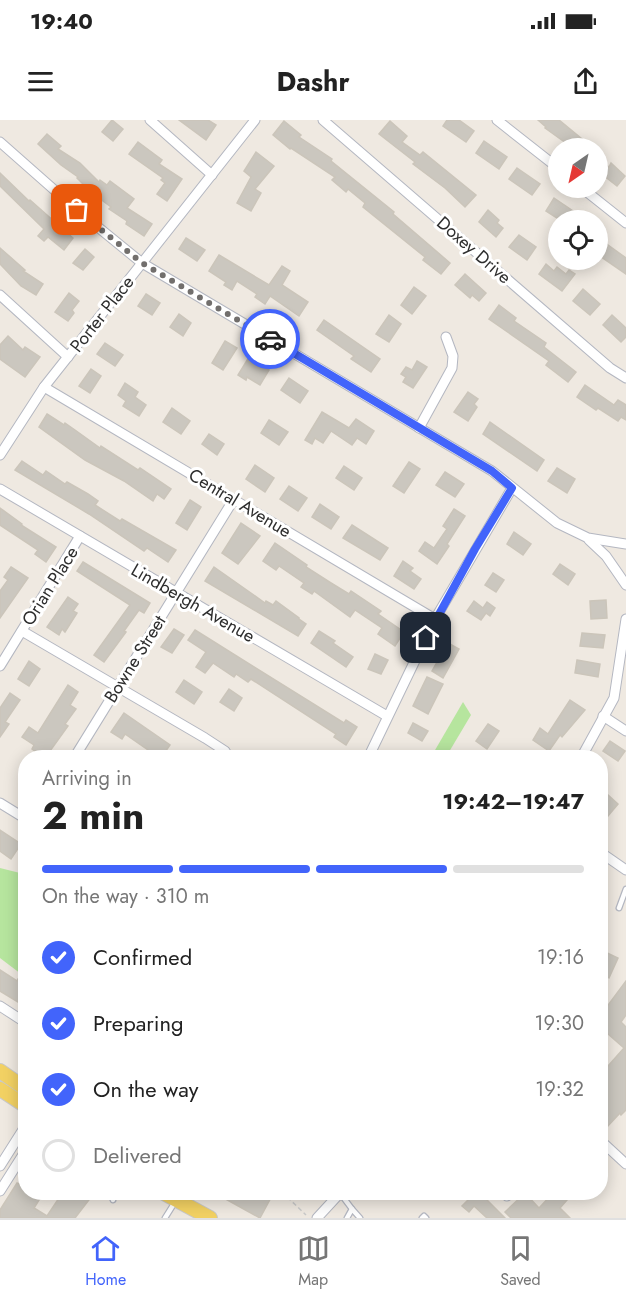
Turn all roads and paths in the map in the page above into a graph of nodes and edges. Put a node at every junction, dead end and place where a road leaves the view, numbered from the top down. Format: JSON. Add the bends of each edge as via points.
{"nodes":[{"id":1,"x":150,"y":120,"type":"edge"},
{"id":2,"x":255,"y":120,"type":"edge"},
{"id":3,"x":323,"y":120,"type":"edge"},
{"id":4,"x":497,"y":120,"type":"edge"},
{"id":5,"x":0,"y":142,"type":"edge"},
{"id":6,"x":548,"y":160,"type":"edge"},
{"id":7,"x":212,"y":174,"type":"junction"},
{"id":8,"x":595,"y":198,"type":"edge"},
{"id":9,"x":626,"y":223,"type":"edge"},
{"id":10,"x":142,"y":263,"type":"junction"},
{"id":11,"x":0,"y":296,"type":"edge"},
{"id":12,"x":446,"y":337,"type":"dead end"},
{"id":13,"x":68,"y":357,"type":"junction"},
{"id":14,"x":626,"y":378,"type":"edge"},
{"id":15,"x":44,"y":387,"type":"junction"},
{"id":16,"x":419,"y":428,"type":"junction"},
{"id":17,"x":0,"y":455,"type":"edge"},
{"id":18,"x":512,"y":488,"type":"junction"},
{"id":19,"x":0,"y":489,"type":"edge"},
{"id":20,"x":234,"y":499,"type":"junction"},
{"id":21,"x":80,"y":536,"type":"junction"},
{"id":22,"x":588,"y":538,"type":"junction"},
{"id":23,"x":626,"y":544,"type":"edge"},
{"id":24,"x":626,"y":585,"type":"edge"},
{"id":25,"x":176,"y":593,"type":"junction"},
{"id":26,"x":435,"y":619,"type":"junction"},
{"id":27,"x":626,"y":620,"type":"edge"},
{"id":28,"x":22,"y":631,"type":"junction"},
{"id":29,"x":0,"y":666,"type":"edge"},
{"id":30,"x":118,"y":687,"type":"junction"},
{"id":31,"x":387,"y":716,"type":"junction"},
{"id":32,"x":603,"y":716,"type":"junction"},
{"id":33,"x":626,"y":731,"type":"edge"},
{"id":34,"x":79,"y":750,"type":"edge"},
{"id":35,"x":223,"y":750,"type":"edge"},
{"id":36,"x":372,"y":750,"type":"edge"},
{"id":37,"x":585,"y":750,"type":"edge"},
{"id":38,"x":0,"y":803,"type":"edge"},
{"id":39,"x":18,"y":814,"type":"edge"},
{"id":40,"x":608,"y":858,"type":"edge"},
{"id":41,"x":626,"y":870,"type":"edge"},
{"id":42,"x":626,"y":889,"type":"edge"},
{"id":43,"x":619,"y":908,"type":"dead end"},
{"id":44,"x":0,"y":1006,"type":"edge"},
{"id":45,"x":18,"y":1018,"type":"edge"},
{"id":46,"x":0,"y":1071,"type":"edge"},
{"id":47,"x":18,"y":1083,"type":"edge"},
{"id":48,"x":0,"y":1089,"type":"edge"},
{"id":49,"x":18,"y":1101,"type":"edge"},
{"id":50,"x":18,"y":1138,"type":"edge"},
{"id":51,"x":608,"y":1147,"type":"edge"},
{"id":52,"x":18,"y":1161,"type":"edge"},
{"id":53,"x":626,"y":1164,"type":"edge"},
{"id":54,"x":0,"y":1167,"type":"edge"},
{"id":55,"x":5,"y":1178,"type":"edge"},
{"id":56,"x":0,"y":1191,"type":"edge"},
{"id":57,"x":171,"y":1200,"type":"edge"},
{"id":58,"x":179,"y":1200,"type":"edge"},
{"id":59,"x":290,"y":1200,"type":"edge"},
{"id":60,"x":334,"y":1200,"type":"edge"},
{"id":61,"x":345,"y":1200,"type":"edge"},
{"id":62,"x":352,"y":1209,"type":"junction"},
{"id":63,"x":306,"y":1215,"type":"dead end"},
{"id":64,"x":165,"y":1218,"type":"edge"},
{"id":65,"x":210,"y":1218,"type":"edge"},
{"id":66,"x":317,"y":1218,"type":"edge"},
{"id":67,"x":347,"y":1218,"type":"edge"},
{"id":68,"x":360,"y":1218,"type":"edge"}],
"edges":[{"from":1,"to":7,"type":"street"},
{"from":2,"to":7,"type":"street","name":"Porter Place"},
{"from":3,"to":14,"type":"street","name":"Doxey Drive"},
{"from":4,"to":6,"type":"street"},
{"from":5,"to":10,"type":"street"},
{"from":7,"to":10,"type":"street","name":"Porter Place"},
{"from":8,"to":9,"type":"street"},
{"from":10,"to":13,"type":"street","name":"Porter Place"},
{"from":10,"to":16,"type":"street"},
{"from":11,"to":13,"type":"street"},
{"from":12,"to":16,"type":"street","via":[[453,356],[452,368]]},
{"from":13,"to":15,"type":"street","name":"Porter Place"},
{"from":15,"to":17,"type":"street","name":"Porter Place"},
{"from":15,"to":20,"type":"street","name":"Central Avenue"},
{"from":16,"to":18,"type":"street","via":[[492,471]]},
{"from":18,"to":22,"type":"street","via":[[557,523]]},
{"from":18,"to":26,"type":"street"},
{"from":19,"to":21,"type":"street","name":"Lindbergh Avenue"},
{"from":20,"to":25,"type":"street","name":"Bowne Street"},
{"from":20,"to":26,"type":"street","name":"Central Avenue"},
{"from":21,"to":25,"type":"street","name":"Lindbergh Avenue"},
{"from":21,"to":28,"type":"street","name":"Orian Place"},
{"from":22,"to":23,"type":"street"},
{"from":22,"to":24,"type":"street"},
{"from":25,"to":30,"type":"street","name":"Bowne Street"},
{"from":25,"to":31,"type":"street","name":"Lindbergh Avenue"},
{"from":26,"to":31,"type":"street"},
{"from":27,"to":32,"type":"street","via":[[614,698]]},
{"from":28,"to":29,"type":"street","name":"Orian Place"},
{"from":28,"to":30,"type":"street"},
{"from":30,"to":34,"type":"street","name":"Bowne Street"},
{"from":30,"to":35,"type":"street"},
{"from":31,"to":36,"type":"street"},
{"from":32,"to":33,"type":"street"},
{"from":32,"to":37,"type":"street"},
{"from":38,"to":39,"type":"street"},
{"from":40,"to":41,"type":"street"},
{"from":42,"to":43,"type":"lane"},
{"from":44,"to":45,"type":"street"},
{"from":46,"to":47,"type":"main road"},
{"from":48,"to":49,"type":"main road"},
{"from":50,"to":54,"type":"street"},
{"from":51,"to":53,"type":"street"},
{"from":52,"to":55,"type":"street"},
{"from":54,"to":55,"type":"lane"},
{"from":55,"to":56,"type":"street"},
{"from":57,"to":64,"type":"lane"},
{"from":58,"to":65,"type":"main road"},
{"from":59,"to":63,"type":"path"},
{"from":60,"to":66,"type":"street"},
{"from":61,"to":62,"type":"lane"},
{"from":62,"to":67,"type":"lane"},
{"from":62,"to":68,"type":"lane"}]}
